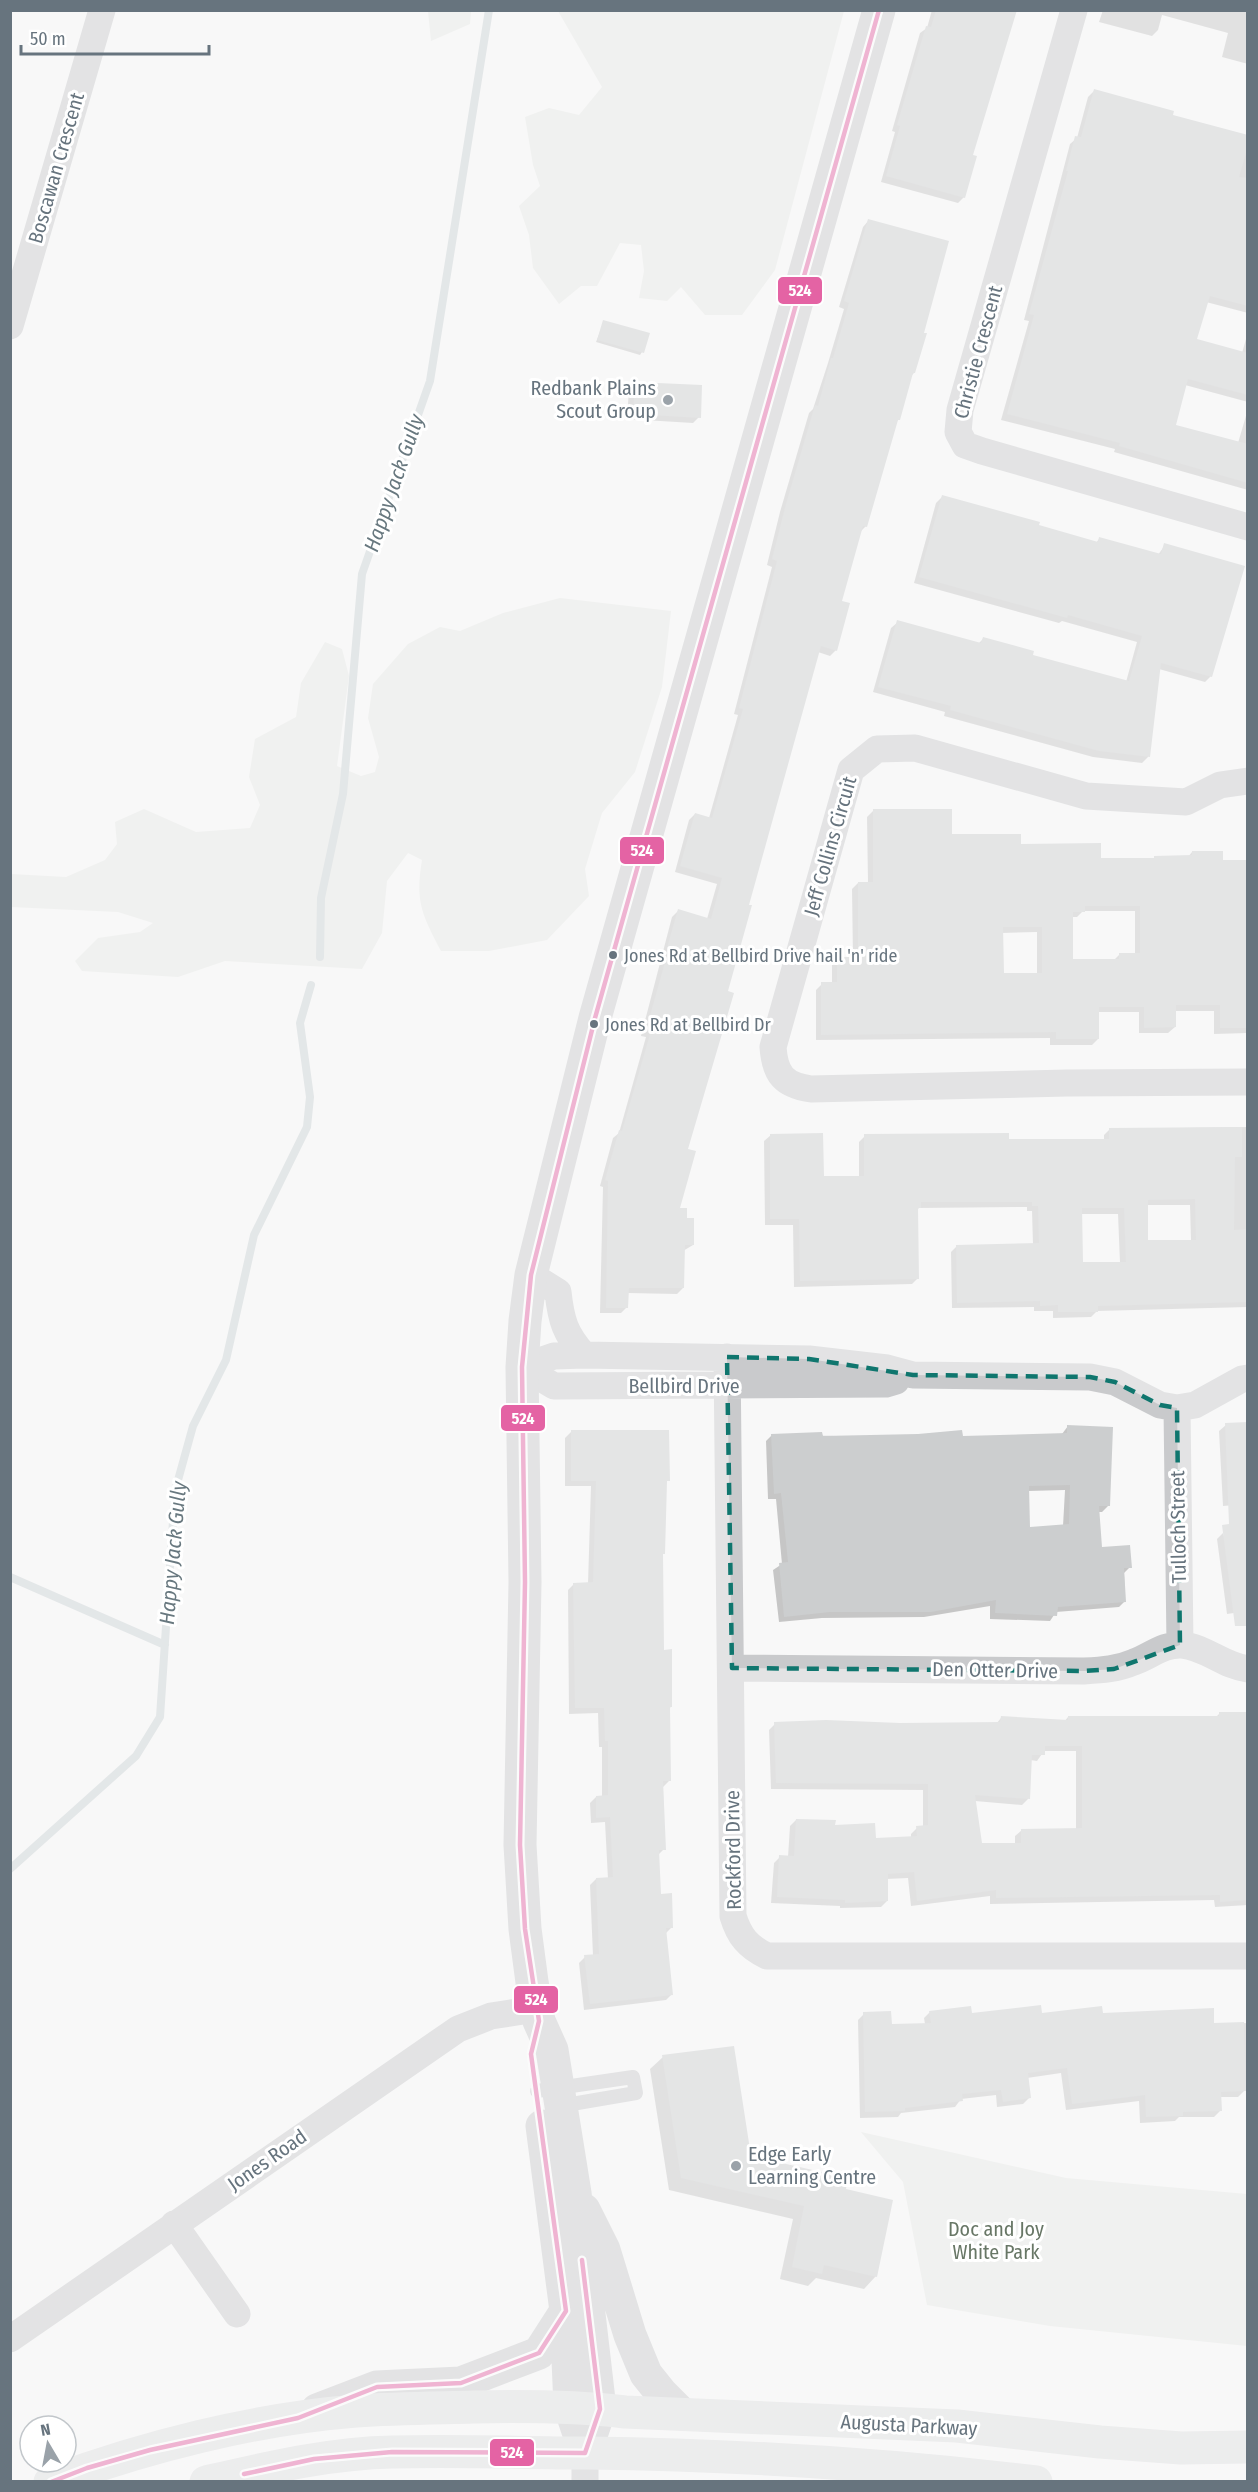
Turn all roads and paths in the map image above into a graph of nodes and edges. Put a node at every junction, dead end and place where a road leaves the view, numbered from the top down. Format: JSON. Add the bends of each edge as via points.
{"nodes":[{"id":1,"x":102,"y":10,"type":"edge"},
{"id":2,"x":879,"y":10,"type":"edge"},
{"id":3,"x":1074,"y":10,"type":"edge"},
{"id":4,"x":10,"y":326,"type":"edge"},
{"id":5,"x":1248,"y":527,"type":"edge"},
{"id":6,"x":1246,"y":776,"type":"edge"},
{"id":7,"x":1248,"y":1082,"type":"edge"},
{"id":8,"x":531,"y":1275,"type":"junction"},
{"id":9,"x":584,"y":1355,"type":"junction"},
{"id":10,"x":727,"y":1357,"type":"junction"},
{"id":11,"x":522,"y":1367,"type":"junction"},
{"id":12,"x":913,"y":1376,"type":"junction"},
{"id":13,"x":1248,"y":1378,"type":"edge"},
{"id":14,"x":727,"y":1386,"type":"junction"},
{"id":15,"x":1177,"y":1408,"type":"junction"},
{"id":16,"x":1180,"y":1645,"type":"junction"},
{"id":17,"x":732,"y":1668,"type":"junction"},
{"id":18,"x":1248,"y":1669,"type":"edge"},
{"id":19,"x":1248,"y":1956,"type":"edge"},
{"id":20,"x":538,"y":2015,"type":"junction"},
{"id":21,"x":551,"y":2095,"type":"junction"},
{"id":22,"x":575,"y":2193,"type":"junction"},
{"id":23,"x":174,"y":2224,"type":"junction"},
{"id":24,"x":566,"y":2311,"type":"junction"},
{"id":25,"x":237,"y":2314,"type":"dead end"},
{"id":26,"x":10,"y":2339,"type":"edge"},
{"id":27,"x":585,"y":2408,"type":"junction"},
{"id":28,"x":681,"y":2413,"type":"junction"},
{"id":29,"x":298,"y":2418,"type":"junction"},
{"id":30,"x":1248,"y":2447,"type":"edge"},
{"id":31,"x":585,"y":2467,"type":"edge"},
{"id":32,"x":50,"y":2481,"type":"edge"},
{"id":33,"x":206,"y":2481,"type":"edge"},
{"id":34,"x":1036,"y":2481,"type":"edge"}],
"edges":[{"from":1,"to":4,"type":"street","name":"Boscawan Crescent"},
{"from":2,"to":8,"type":"street","via":[[595,1018]]},
{"from":3,"to":5,"type":"street","name":"Christie Crescent","via":[[960,410],[958,432],[965,445],[982,451]]},
{"from":6,"to":7,"type":"street","name":"Jeff Collins Circuit","via":[[1186,802],[1086,796],[915,748],[877,749],[851,770],[773,1047],[782,1079],[811,1089]]},
{"from":8,"to":9,"type":"street","via":[[558,1292],[561,1319]]},
{"from":8,"to":11,"type":"street"},
{"from":9,"to":10,"type":"street","name":"Bellbird Drive"},
{"from":9,"to":11,"type":"street","name":"Bellbird Drive","via":[[554,1356]]},
{"from":10,"to":12,"type":"street","name":"Bellbird Drive","via":[[809,1359],[887,1368]]},
{"from":10,"to":14,"type":"street","name":"Rockford Drive"},
{"from":11,"to":14,"type":"street","name":"Bellbird Drive","via":[[554,1386]]},
{"from":11,"to":20,"type":"street","via":[[525,1519],[520,1845],[525,1929]]},
{"from":12,"to":14,"type":"street","name":"Bellbird Drive","via":[[886,1384]]},
{"from":12,"to":15,"type":"street","name":"Bellbird Drive","via":[[1090,1377],[1115,1382],[1160,1405]]},
{"from":13,"to":15,"type":"street","via":[[1195,1405]]},
{"from":14,"to":17,"type":"street","name":"Rockford Drive"},
{"from":15,"to":16,"type":"street","name":"Tulloch Street"},
{"from":16,"to":17,"type":"street","name":"Den Otter Drive","via":[[1160,1648],[1113,1669],[1084,1671]]},
{"from":16,"to":18,"type":"street","via":[[1197,1647],[1218,1660]]},
{"from":17,"to":19,"type":"street","name":"Rockford Drive","via":[[733,1916],[737,1929],[753,1950],[766,1956],[867,1958]]},
{"from":20,"to":21,"type":"street","via":[[552,2050]]},
{"from":20,"to":23,"type":"street","name":"Jones Road","via":[[491,2016],[458,2029]]},
{"from":21,"to":21,"type":"lane","via":[[633,2077],[636,2093]]},
{"from":21,"to":22,"type":"street"},
{"from":21,"to":24,"type":"street"},
{"from":22,"to":27,"type":"street"},
{"from":22,"to":28,"type":"street","via":[[604,2250],[646,2373]]},
{"from":23,"to":25,"type":"street"},
{"from":23,"to":26,"type":"street","name":"Jones Road"},
{"from":24,"to":27,"type":"street"},
{"from":24,"to":29,"type":"street","via":[[539,2353],[461,2383],[377,2387]]},
{"from":27,"to":28,"type":"main road","name":"Augusta Parkway"},
{"from":27,"to":29,"type":"main road","via":[[424,2408]]},
{"from":27,"to":31,"type":"street"},
{"from":28,"to":30,"type":"main road","name":"Augusta Parkway","via":[[957,2426],[1181,2448]]},
{"from":29,"to":32,"type":"main road","via":[[150,2450]]},
{"from":31,"to":33,"type":"main road","via":[[392,2452],[314,2459]]},
{"from":31,"to":34,"type":"main road","via":[[657,2454],[843,2464]]}]}
